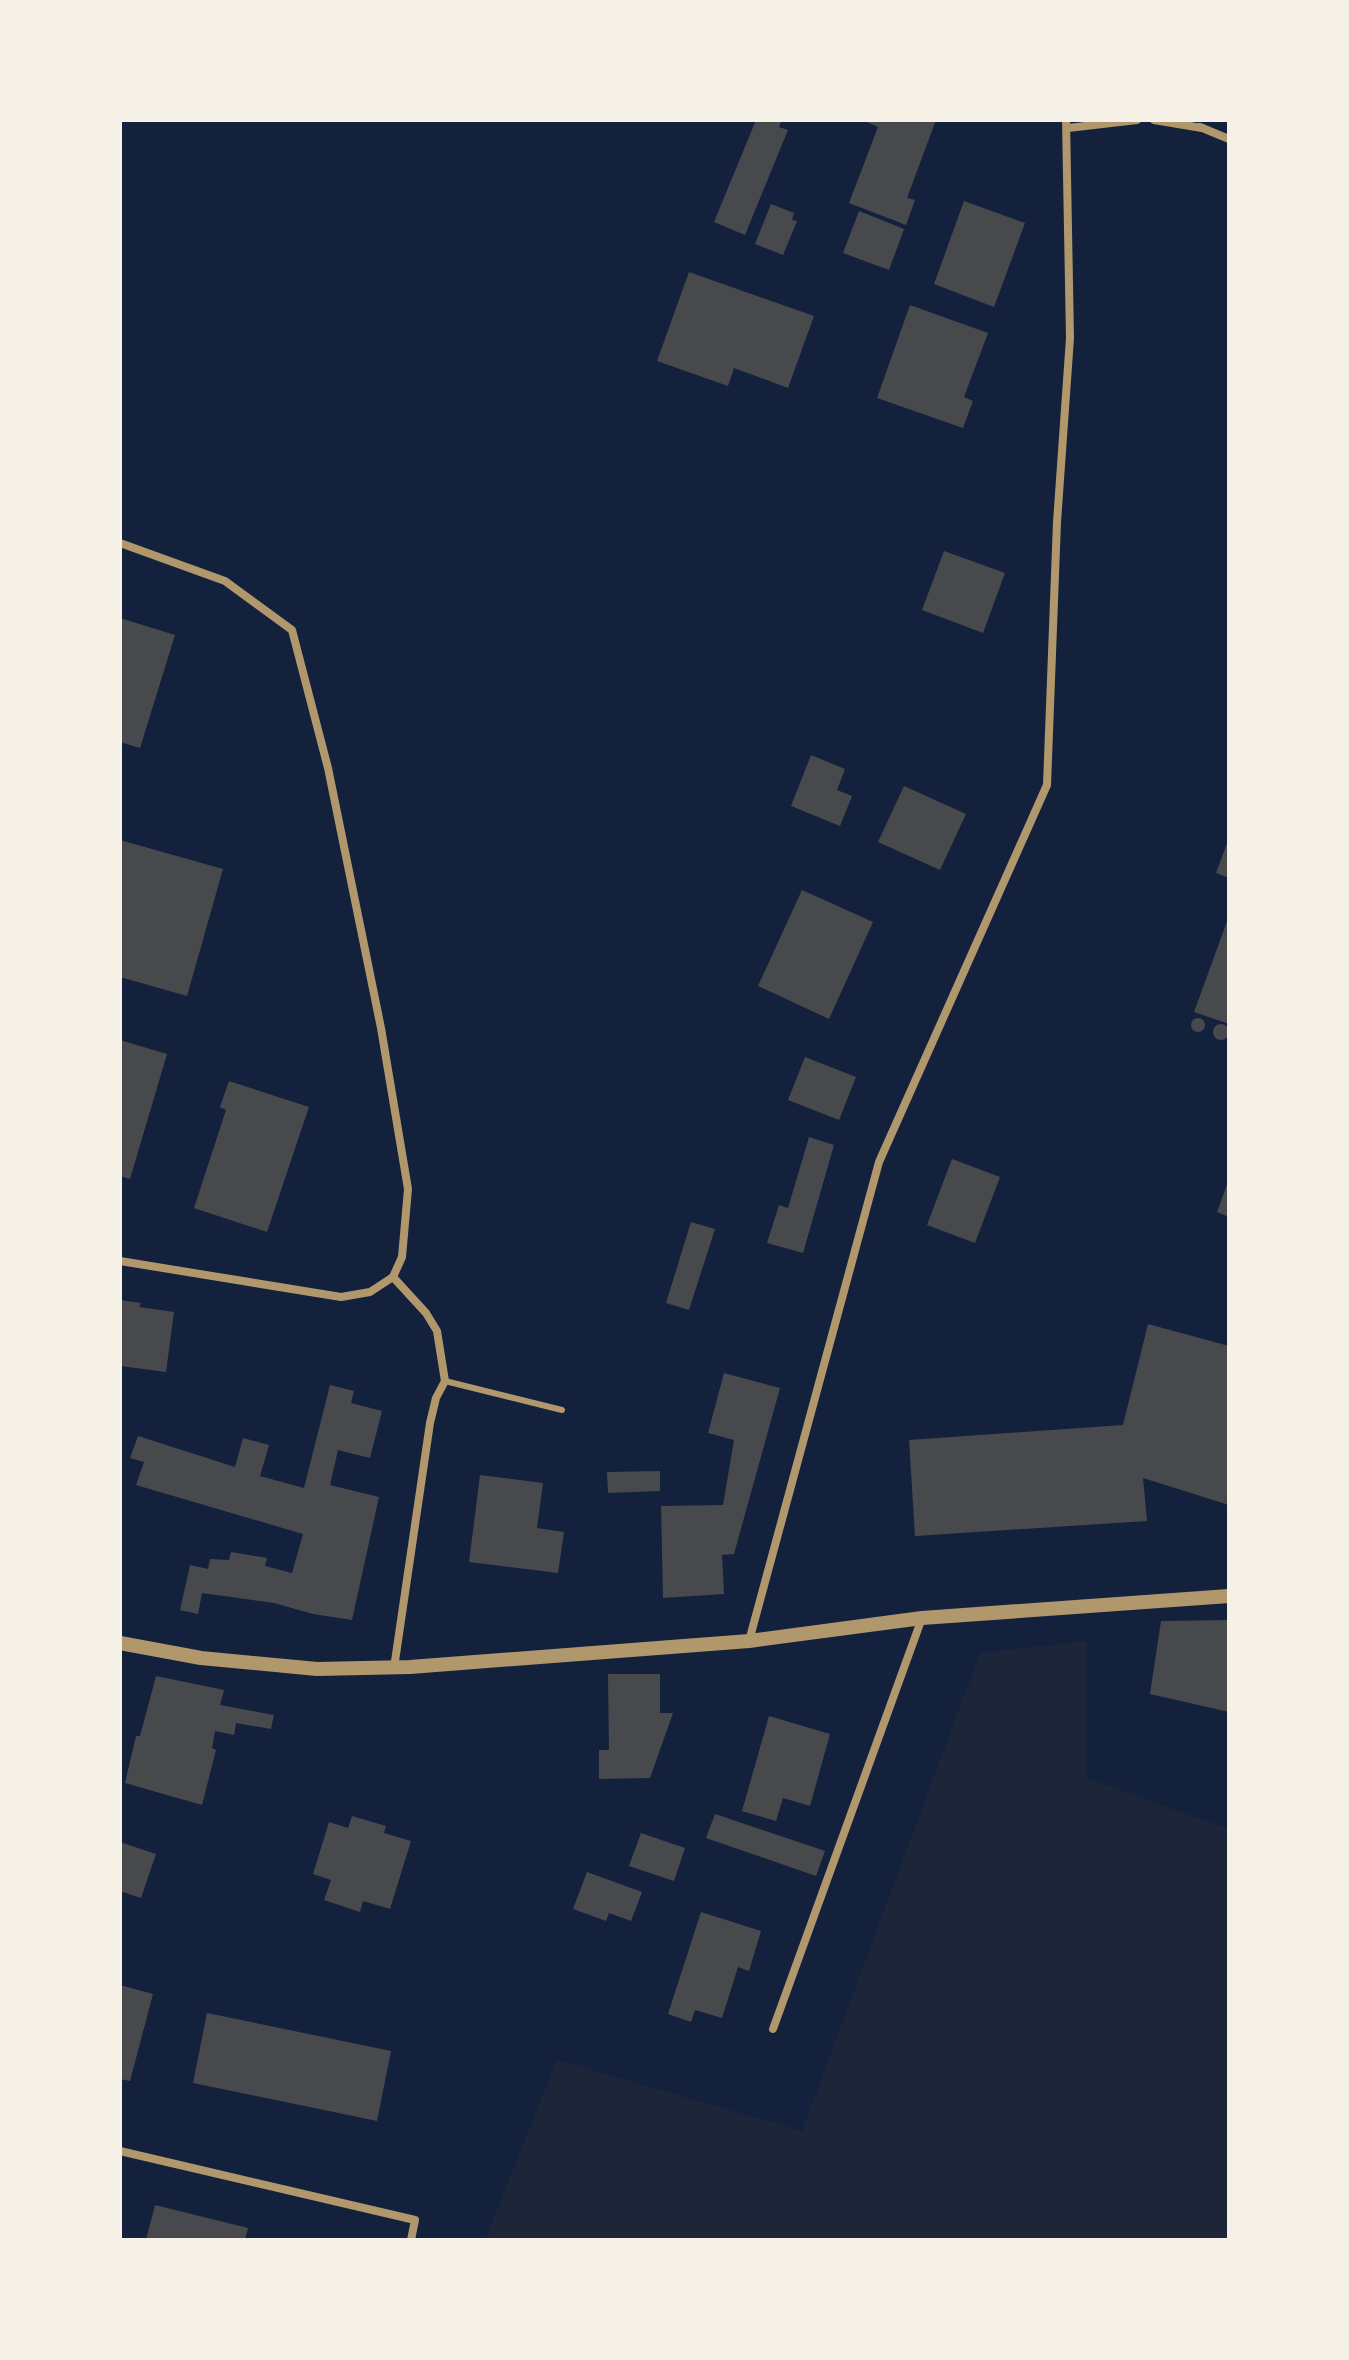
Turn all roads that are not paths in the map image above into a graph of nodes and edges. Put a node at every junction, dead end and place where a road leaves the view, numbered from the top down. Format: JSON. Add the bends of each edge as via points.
{"nodes":[{"id":1,"x":1137,"y":120,"type":"edge"},
{"id":2,"x":1154,"y":120,"type":"edge"},
{"id":3,"x":1186,"y":120,"type":"edge"},
{"id":4,"x":1067,"y":124,"type":"edge"},
{"id":5,"x":1202,"y":128,"type":"junction"},
{"id":6,"x":1229,"y":139,"type":"edge"},
{"id":7,"x":120,"y":543,"type":"edge"},
{"id":8,"x":120,"y":1261,"type":"edge"},
{"id":9,"x":393,"y":1277,"type":"junction"},
{"id":10,"x":445,"y":1381,"type":"junction"},
{"id":11,"x":562,"y":1410,"type":"dead end"},
{"id":12,"x":1229,"y":1596,"type":"edge"},
{"id":13,"x":922,"y":1618,"type":"junction"},
{"id":14,"x":749,"y":1641,"type":"junction"},
{"id":15,"x":120,"y":1643,"type":"edge"},
{"id":16,"x":394,"y":1668,"type":"junction"},
{"id":17,"x":773,"y":2029,"type":"dead end"},
{"id":18,"x":120,"y":2151,"type":"edge"},
{"id":19,"x":411,"y":2240,"type":"edge"}],
"edges":[{"from":1,"to":4,"type":"street"},
{"from":2,"to":5,"type":"street"},
{"from":3,"to":5,"type":"street"},
{"from":4,"to":14,"type":"street","via":[[1070,338],[1047,785],[879,1162]]},
{"from":5,"to":6,"type":"street"},
{"from":7,"to":9,"type":"street","via":[[225,581],[292,630],[328,768],[408,1189],[402,1257]]},
{"from":8,"to":9,"type":"street","via":[[341,1297],[370,1292]]},
{"from":9,"to":10,"type":"street","via":[[437,1331]]},
{"from":10,"to":11,"type":"lane"},
{"from":10,"to":16,"type":"street","via":[[430,1423]]},
{"from":12,"to":13,"type":"street"},
{"from":13,"to":14,"type":"street"},
{"from":13,"to":17,"type":"street"},
{"from":14,"to":16,"type":"street"},
{"from":15,"to":16,"type":"street","via":[[201,1658],[317,1669]]},
{"from":18,"to":19,"type":"street","via":[[415,2220]]}]}
